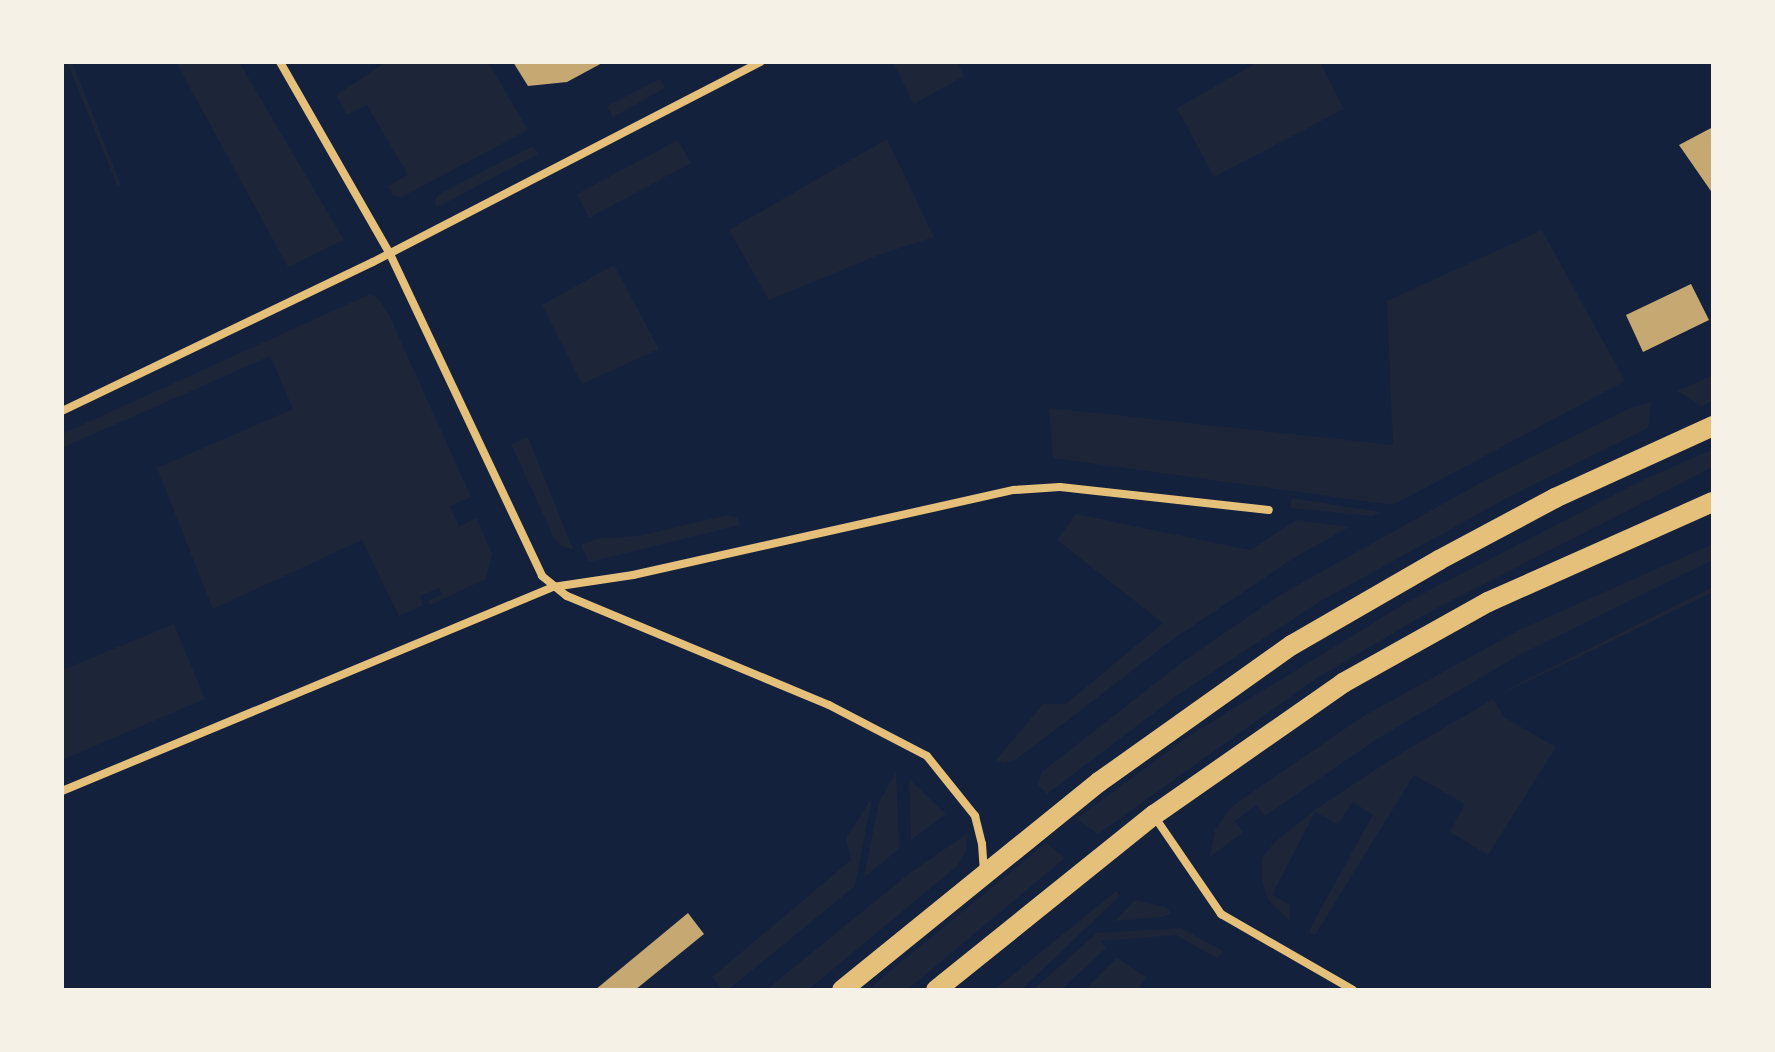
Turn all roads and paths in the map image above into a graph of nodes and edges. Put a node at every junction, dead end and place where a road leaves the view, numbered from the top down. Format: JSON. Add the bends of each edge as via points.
{"nodes":[{"id":1,"x":280,"y":62,"type":"edge"},
{"id":2,"x":760,"y":62,"type":"edge"},
{"id":3,"x":390,"y":254,"type":"junction"},
{"id":4,"x":62,"y":411,"type":"edge"},
{"id":5,"x":1713,"y":426,"type":"edge"},
{"id":6,"x":1713,"y":502,"type":"edge"},
{"id":7,"x":1269,"y":510,"type":"dead end"},
{"id":8,"x":553,"y":587,"type":"junction"},
{"id":9,"x":62,"y":791,"type":"edge"},
{"id":10,"x":1154,"y":815,"type":"junction"},
{"id":11,"x":984,"y":872,"type":"junction"},
{"id":12,"x":842,"y":990,"type":"edge"},
{"id":13,"x":936,"y":990,"type":"edge"},
{"id":14,"x":1353,"y":990,"type":"edge"}],
"edges":[{"from":1,"to":3,"type":"street"},
{"from":2,"to":3,"type":"street"},
{"from":3,"to":4,"type":"street"},
{"from":3,"to":8,"type":"street","via":[[531,557]]},
{"from":5,"to":11,"type":"main road","via":[[1555,498],[1317,630],[1161,735]]},
{"from":6,"to":10,"type":"main road","via":[[1429,632],[1288,719]]},
{"from":7,"to":8,"type":"street","via":[[1060,487],[1014,490],[633,575]]},
{"from":8,"to":9,"type":"street"},
{"from":8,"to":11,"type":"street","via":[[829,705],[927,756],[975,816]]},
{"from":10,"to":13,"type":"main road"},
{"from":10,"to":14,"type":"street","via":[[1221,914]]},
{"from":11,"to":12,"type":"main road"}]}
